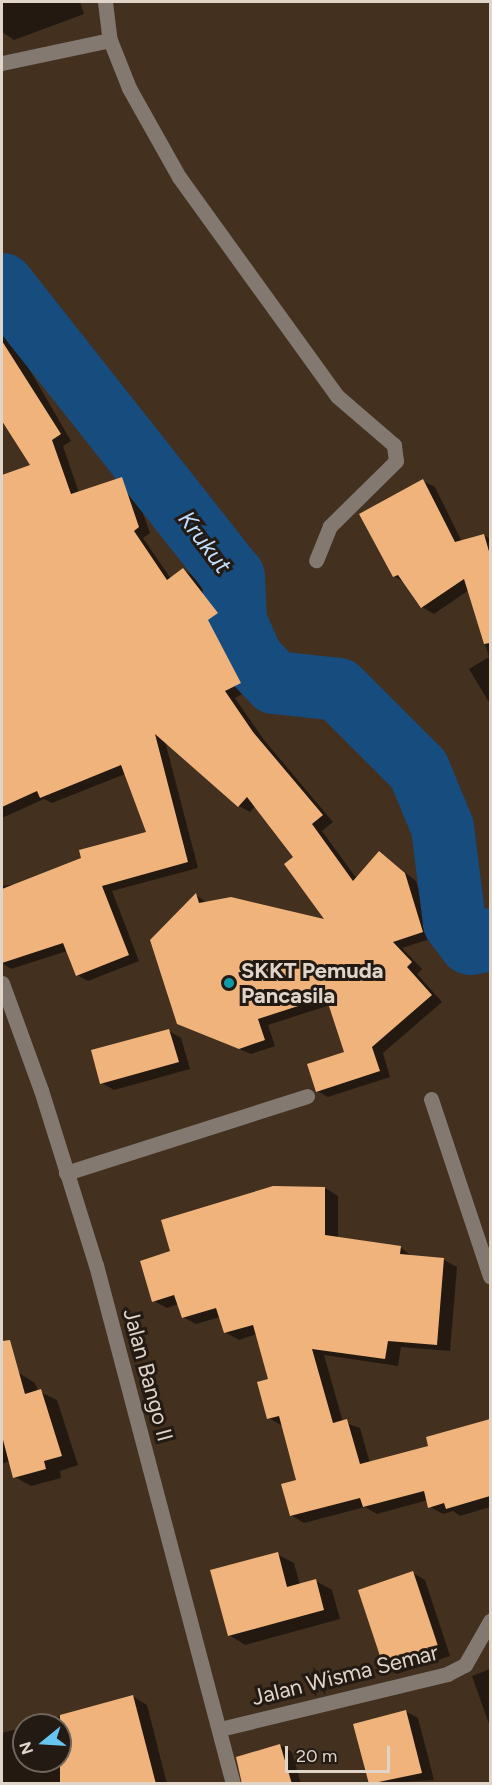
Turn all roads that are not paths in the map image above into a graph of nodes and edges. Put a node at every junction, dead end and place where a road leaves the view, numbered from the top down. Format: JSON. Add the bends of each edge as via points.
{"nodes":[{"id":1,"x":105,"y":2,"type":"edge"},
{"id":2,"x":110,"y":40,"type":"junction"},
{"id":3,"x":2,"y":63,"type":"edge"},
{"id":4,"x":316,"y":560,"type":"dead end"},
{"id":5,"x":2,"y":983,"type":"edge"},
{"id":6,"x":307,"y":1096,"type":"dead end"},
{"id":7,"x":431,"y":1099,"type":"dead end"},
{"id":8,"x":66,"y":1173,"type":"junction"},
{"id":9,"x":490,"y":1276,"type":"edge"},
{"id":10,"x":490,"y":1621,"type":"edge"},
{"id":11,"x":220,"y":1729,"type":"junction"},
{"id":12,"x":233,"y":1784,"type":"edge"}],
"edges":[{"from":1,"to":2,"type":"street"},
{"from":2,"to":3,"type":"street"},
{"from":2,"to":4,"type":"street","via":[[129,88],[179,177],[338,396],[394,445],[396,461],[330,526]]},
{"from":5,"to":8,"type":"street","name":"Jalan Bango II"},
{"from":6,"to":8,"type":"street"},
{"from":7,"to":9,"type":"street"},
{"from":8,"to":11,"type":"street","name":"Jalan Bango II","via":[[96,1265]]},
{"from":10,"to":11,"type":"street","name":"Jalan Wisma Semar","via":[[465,1665],[447,1674]]},
{"from":11,"to":12,"type":"street","name":"Jalan Bango II"}]}
